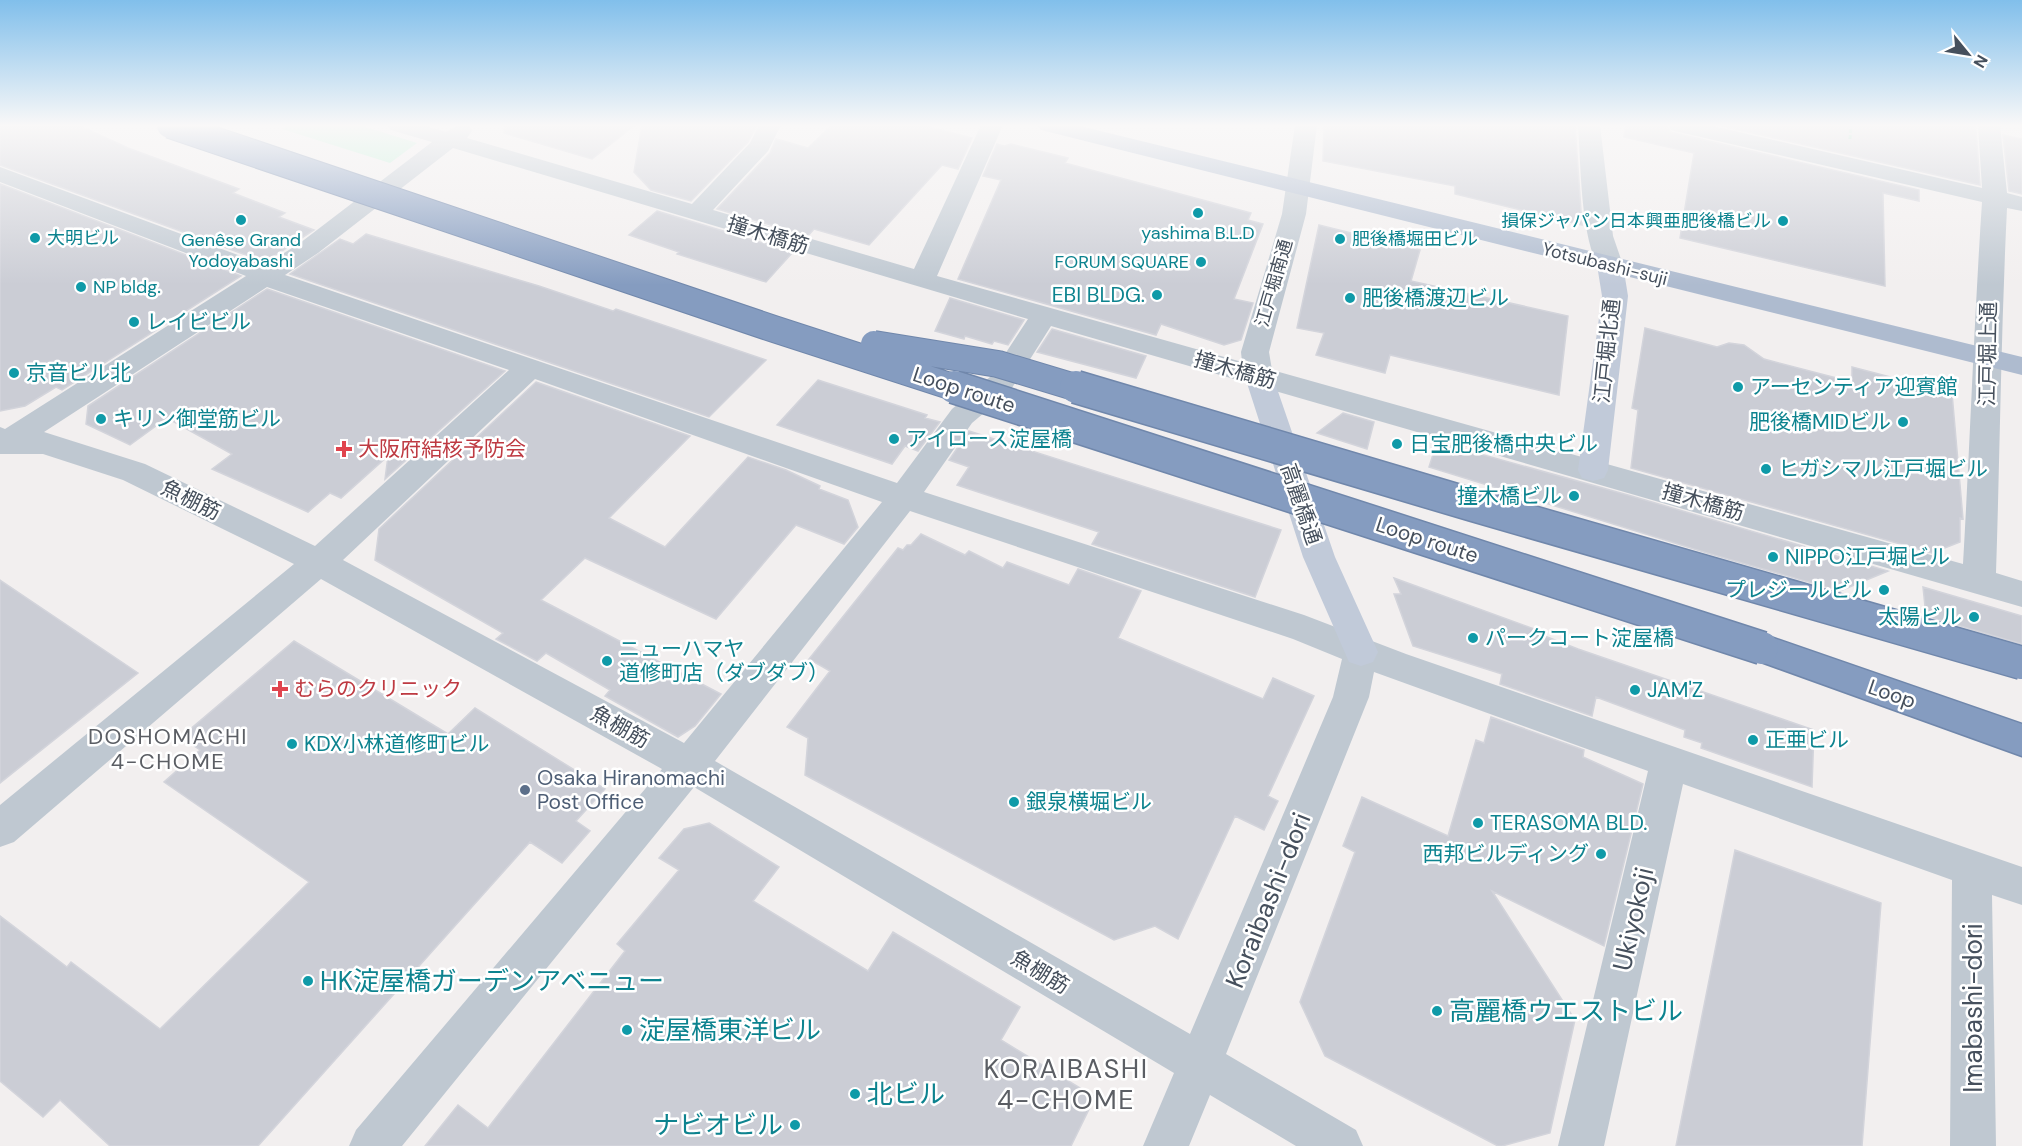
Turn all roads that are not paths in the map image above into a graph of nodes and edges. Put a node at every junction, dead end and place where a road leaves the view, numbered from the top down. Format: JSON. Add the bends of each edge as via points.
{"nodes":[{"id":1,"x":12,"y":178,"type":"edge"},
{"id":2,"x":328,"y":178,"type":"edge"},
{"id":3,"x":397,"y":178,"type":"edge"},
{"id":4,"x":594,"y":178,"type":"edge"},
{"id":5,"x":729,"y":178,"type":"edge"},
{"id":6,"x":968,"y":178,"type":"edge"},
{"id":7,"x":1261,"y":178,"type":"edge"},
{"id":8,"x":1300,"y":178,"type":"edge"},
{"id":9,"x":1594,"y":178,"type":"edge"},
{"id":10,"x":1914,"y":178,"type":"edge"},
{"id":11,"x":1993,"y":178,"type":"edge"},
{"id":12,"x":1299,"y":188,"type":"junction"},
{"id":13,"x":1995,"y":197,"type":"junction"},
{"id":14,"x":2022,"y":204,"type":"edge"},
{"id":15,"x":697,"y":213,"type":"junction"},
{"id":16,"x":1610,"y":265,"type":"junction"},
{"id":17,"x":265,"y":275,"type":"junction"},
{"id":18,"x":922,"y":280,"type":"junction"},
{"id":19,"x":1045,"y":315,"type":"junction"},
{"id":20,"x":774,"y":329,"type":"junction"},
{"id":21,"x":1988,"y":358,"type":"junction"},
{"id":22,"x":1257,"y":364,"type":"junction"},
{"id":23,"x":2022,"y":366,"type":"edge"},
{"id":24,"x":530,"y":367,"type":"junction"},
{"id":25,"x":2,"y":442,"type":"edge"},
{"id":26,"x":1593,"y":470,"type":"junction"},
{"id":27,"x":904,"y":497,"type":"junction"},
{"id":28,"x":319,"y":562,"type":"junction"},
{"id":29,"x":1979,"y":583,"type":"junction"},
{"id":30,"x":2022,"y":594,"type":"edge"},
{"id":31,"x":1762,"y":648,"type":"junction"},
{"id":32,"x":1361,"y":652,"type":"junction"},
{"id":33,"x":2022,"y":663,"type":"edge"},
{"id":34,"x":2022,"y":722,"type":"edge"},
{"id":35,"x":2022,"y":740,"type":"edge"},
{"id":36,"x":1670,"y":762,"type":"junction"},
{"id":37,"x":689,"y":765,"type":"junction"},
{"id":38,"x":0,"y":830,"type":"edge"},
{"id":39,"x":1972,"y":870,"type":"junction"},
{"id":40,"x":2022,"y":886,"type":"edge"},
{"id":41,"x":1200,"y":1066,"type":"junction"},
{"id":42,"x":372,"y":1146,"type":"edge"},
{"id":43,"x":1166,"y":1146,"type":"edge"},
{"id":44,"x":1340,"y":1146,"type":"edge"},
{"id":45,"x":1581,"y":1146,"type":"edge"},
{"id":46,"x":1973,"y":1146,"type":"edge"}],
"edges":[{"from":1,"to":17,"type":"street"},
{"from":2,"to":20,"type":"highway","name":"Loop route","bridge":true},
{"from":3,"to":17,"type":"street","via":[[309,248]]},
{"from":4,"to":15,"type":"street","name":"撞木橋筋"},
{"from":5,"to":15,"type":"street"},
{"from":6,"to":18,"type":"street"},
{"from":7,"to":12,"type":"main road","name":"Yotsubashi-suji"},
{"from":8,"to":12,"type":"street"},
{"from":9,"to":16,"type":"street","name":"江戸堀北通","via":[[1600,236]]},
{"from":10,"to":13,"type":"street"},
{"from":11,"to":13,"type":"street","name":"江戸堀上通"},
{"from":12,"to":16,"type":"main road","name":"Yotsubashi-suji"},
{"from":12,"to":22,"type":"street","name":"江戸堀南通"},
{"from":13,"to":14,"type":"street"},
{"from":13,"to":21,"type":"street","name":"江戸堀上通"},
{"from":15,"to":18,"type":"street","name":"撞木橋筋"},
{"from":16,"to":21,"type":"main road","name":"Yotsubashi-suji"},
{"from":16,"to":26,"type":"street","name":"江戸堀北通","via":[[1615,296]]},
{"from":17,"to":24,"type":"street","via":[[289,287]]},
{"from":17,"to":25,"type":"street"},
{"from":18,"to":19,"type":"street","name":"撞木橋筋"},
{"from":19,"to":22,"type":"street","name":"撞木橋筋"},
{"from":19,"to":27,"type":"street","via":[[1000,384],[962,416]]},
{"from":20,"to":31,"type":"highway","name":"Loop route","bridge":true},
{"from":20,"to":33,"type":"highway","bridge":true,"via":[[998,363]]},
{"from":21,"to":23,"type":"main road","name":"Yotsubashi-suji"},
{"from":21,"to":29,"type":"street","name":"江戸堀上通"},
{"from":22,"to":26,"type":"street","name":"撞木橋筋"},
{"from":22,"to":32,"type":"street","name":"高麗橋通","via":[[1319,557]]},
{"from":24,"to":27,"type":"street"},
{"from":24,"to":28,"type":"street"},
{"from":25,"to":28,"type":"street","name":"魚棚筋","via":[[44,443],[134,472]]},
{"from":26,"to":29,"type":"street","name":"撞木橋筋"},
{"from":27,"to":32,"type":"street","via":[[1304,629]]},
{"from":27,"to":37,"type":"street"},
{"from":28,"to":37,"type":"street","name":"魚棚筋"},
{"from":28,"to":38,"type":"street"},
{"from":29,"to":30,"type":"street","name":"撞木橋筋"},
{"from":31,"to":34,"type":"highway"},
{"from":31,"to":35,"type":"highway","name":"Loop"},
{"from":32,"to":36,"type":"street"},
{"from":32,"to":41,"type":"street","name":"Koraibashi-dori","via":[[1350,697]]},
{"from":36,"to":39,"type":"street"},
{"from":36,"to":45,"type":"street","name":"Ukiyokoji"},
{"from":37,"to":41,"type":"street","name":"魚棚筋"},
{"from":37,"to":42,"type":"street"},
{"from":39,"to":40,"type":"street"},
{"from":39,"to":46,"type":"street","name":"Imabashi-dori"},
{"from":41,"to":43,"type":"street","name":"Koraibashi-dori"},
{"from":41,"to":44,"type":"street","name":"魚棚筋"}]}
